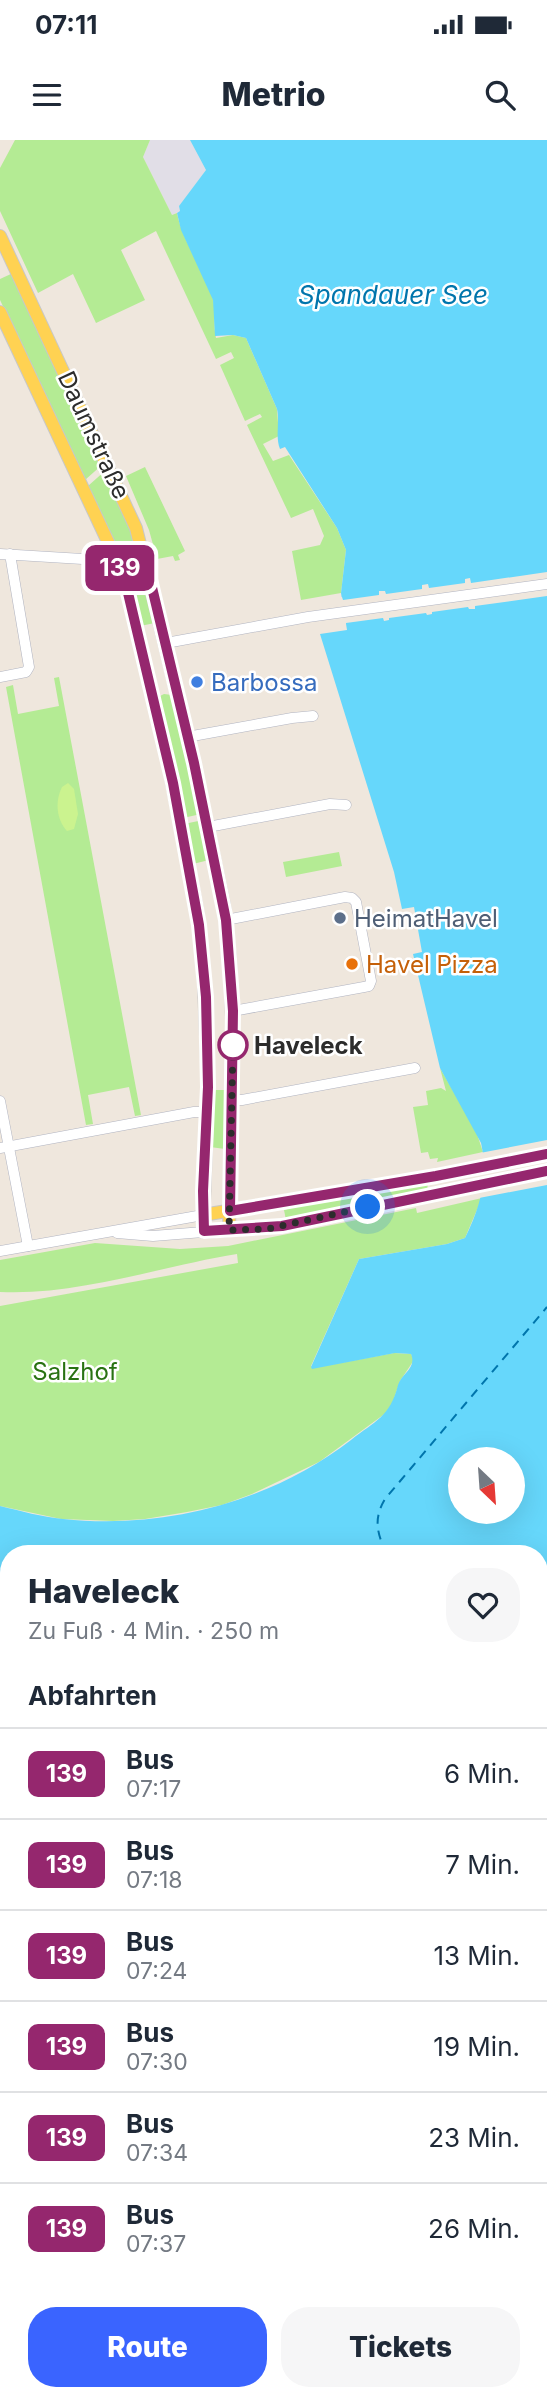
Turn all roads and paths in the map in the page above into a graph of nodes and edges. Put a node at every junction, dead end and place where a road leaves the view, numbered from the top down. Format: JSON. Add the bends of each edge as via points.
{"nodes":[{"id":1,"x":0,"y":236,"type":"edge"},
{"id":2,"x":0,"y":312,"type":"edge"},
{"id":3,"x":5,"y":554,"type":"edge"},
{"id":4,"x":115,"y":555,"type":"junction"},
{"id":5,"x":149,"y":575,"type":"junction"},
{"id":6,"x":547,"y":584,"type":"edge"},
{"id":7,"x":166,"y":643,"type":"junction"},
{"id":8,"x":141,"y":648,"type":"junction"},
{"id":9,"x":0,"y":677,"type":"edge"},
{"id":10,"x":176,"y":688,"type":"junction"},
{"id":11,"x":151,"y":692,"type":"junction"},
{"id":12,"x":313,"y":716,"type":"dead end"},
{"id":13,"x":187,"y":737,"type":"junction"},
{"id":14,"x":346,"y":805,"type":"dead end"},
{"id":15,"x":208,"y":827,"type":"junction"},
{"id":16,"x":226,"y":920,"type":"junction"},
{"id":17,"x":233,"y":1011,"type":"junction"},
{"id":18,"x":415,"y":1069,"type":"dead end"},
{"id":19,"x":231,"y":1100,"type":"junction"},
{"id":20,"x":0,"y":1101,"type":"edge"},
{"id":21,"x":207,"y":1112,"type":"junction"},
{"id":22,"x":4,"y":1147,"type":"edge"},
{"id":23,"x":205,"y":1152,"type":"junction"},
{"id":24,"x":230,"y":1153,"type":"junction"},
{"id":25,"x":547,"y":1154,"type":"edge"},
{"id":26,"x":547,"y":1171,"type":"edge"},
{"id":27,"x":230,"y":1211,"type":"junction"},
{"id":28,"x":203,"y":1215,"type":"junction"},
{"id":29,"x":229,"y":1230,"type":"junction"},
{"id":30,"x":204,"y":1231,"type":"junction"},
{"id":31,"x":102,"y":1232,"type":"junction"},
{"id":32,"x":27,"y":1246,"type":"junction"},
{"id":33,"x":0,"y":1251,"type":"edge"}],
"edges":[{"from":1,"to":5,"type":"main road","name":"Daumstraße","via":[[127,505]]},
{"from":2,"to":4,"type":"main road","name":"Daumstraße"},
{"from":3,"to":4,"type":"street","via":[[99,560]]},
{"from":3,"to":9,"type":"street","via":[[28,670]]},
{"from":4,"to":5,"type":"main road","via":[[133,559]]},
{"from":4,"to":8,"type":"main road","name":"Daumstraße"},
{"from":5,"to":7,"type":"main road","name":"Daumstraße"},
{"from":6,"to":7,"type":"street"},
{"from":7,"to":8,"type":"main road"},
{"from":7,"to":10,"type":"main road","name":"Daumstraße"},
{"from":8,"to":11,"type":"main road","name":"Daumstraße"},
{"from":10,"to":11,"type":"main road"},
{"from":10,"to":13,"type":"main road","name":"Daumstraße"},
{"from":11,"to":21,"type":"main road","name":"Daumstraße","via":[[199,925],[206,997]]},
{"from":12,"to":13,"type":"street"},
{"from":13,"to":15,"type":"main road","name":"Daumstraße"},
{"from":14,"to":15,"type":"street","via":[[330,804]]},
{"from":15,"to":16,"type":"main road","name":"Daumstraße"},
{"from":16,"to":17,"type":"main road","name":"Daumstraße"},
{"from":16,"to":17,"type":"street","via":[[352,898],[371,981],[365,987]]},
{"from":17,"to":19,"type":"main road","name":"Daumstraße"},
{"from":18,"to":19,"type":"street"},
{"from":19,"to":24,"type":"main road","name":"Daumstraße"},
{"from":20,"to":22,"type":"street"},
{"from":21,"to":22,"type":"street"},
{"from":21,"to":23,"type":"main road","name":"Daumstraße"},
{"from":22,"to":32,"type":"street"},
{"from":23,"to":24,"type":"main road"},
{"from":23,"to":28,"type":"main road","name":"Daumstraße"},
{"from":24,"to":27,"type":"main road","name":"Daumstraße"},
{"from":25,"to":27,"type":"main road"},
{"from":26,"to":29,"type":"main road","via":[[282,1226]]},
{"from":27,"to":28,"type":"main road"},
{"from":27,"to":29,"type":"main road","name":"Daumstraße"},
{"from":28,"to":30,"type":"main road","name":"Daumstraße"},
{"from":28,"to":31,"type":"street"},
{"from":29,"to":30,"type":"main road"},
{"from":30,"to":31,"type":"street","via":[[153,1236]]},
{"from":31,"to":32,"type":"street"},
{"from":32,"to":33,"type":"street"}]}
